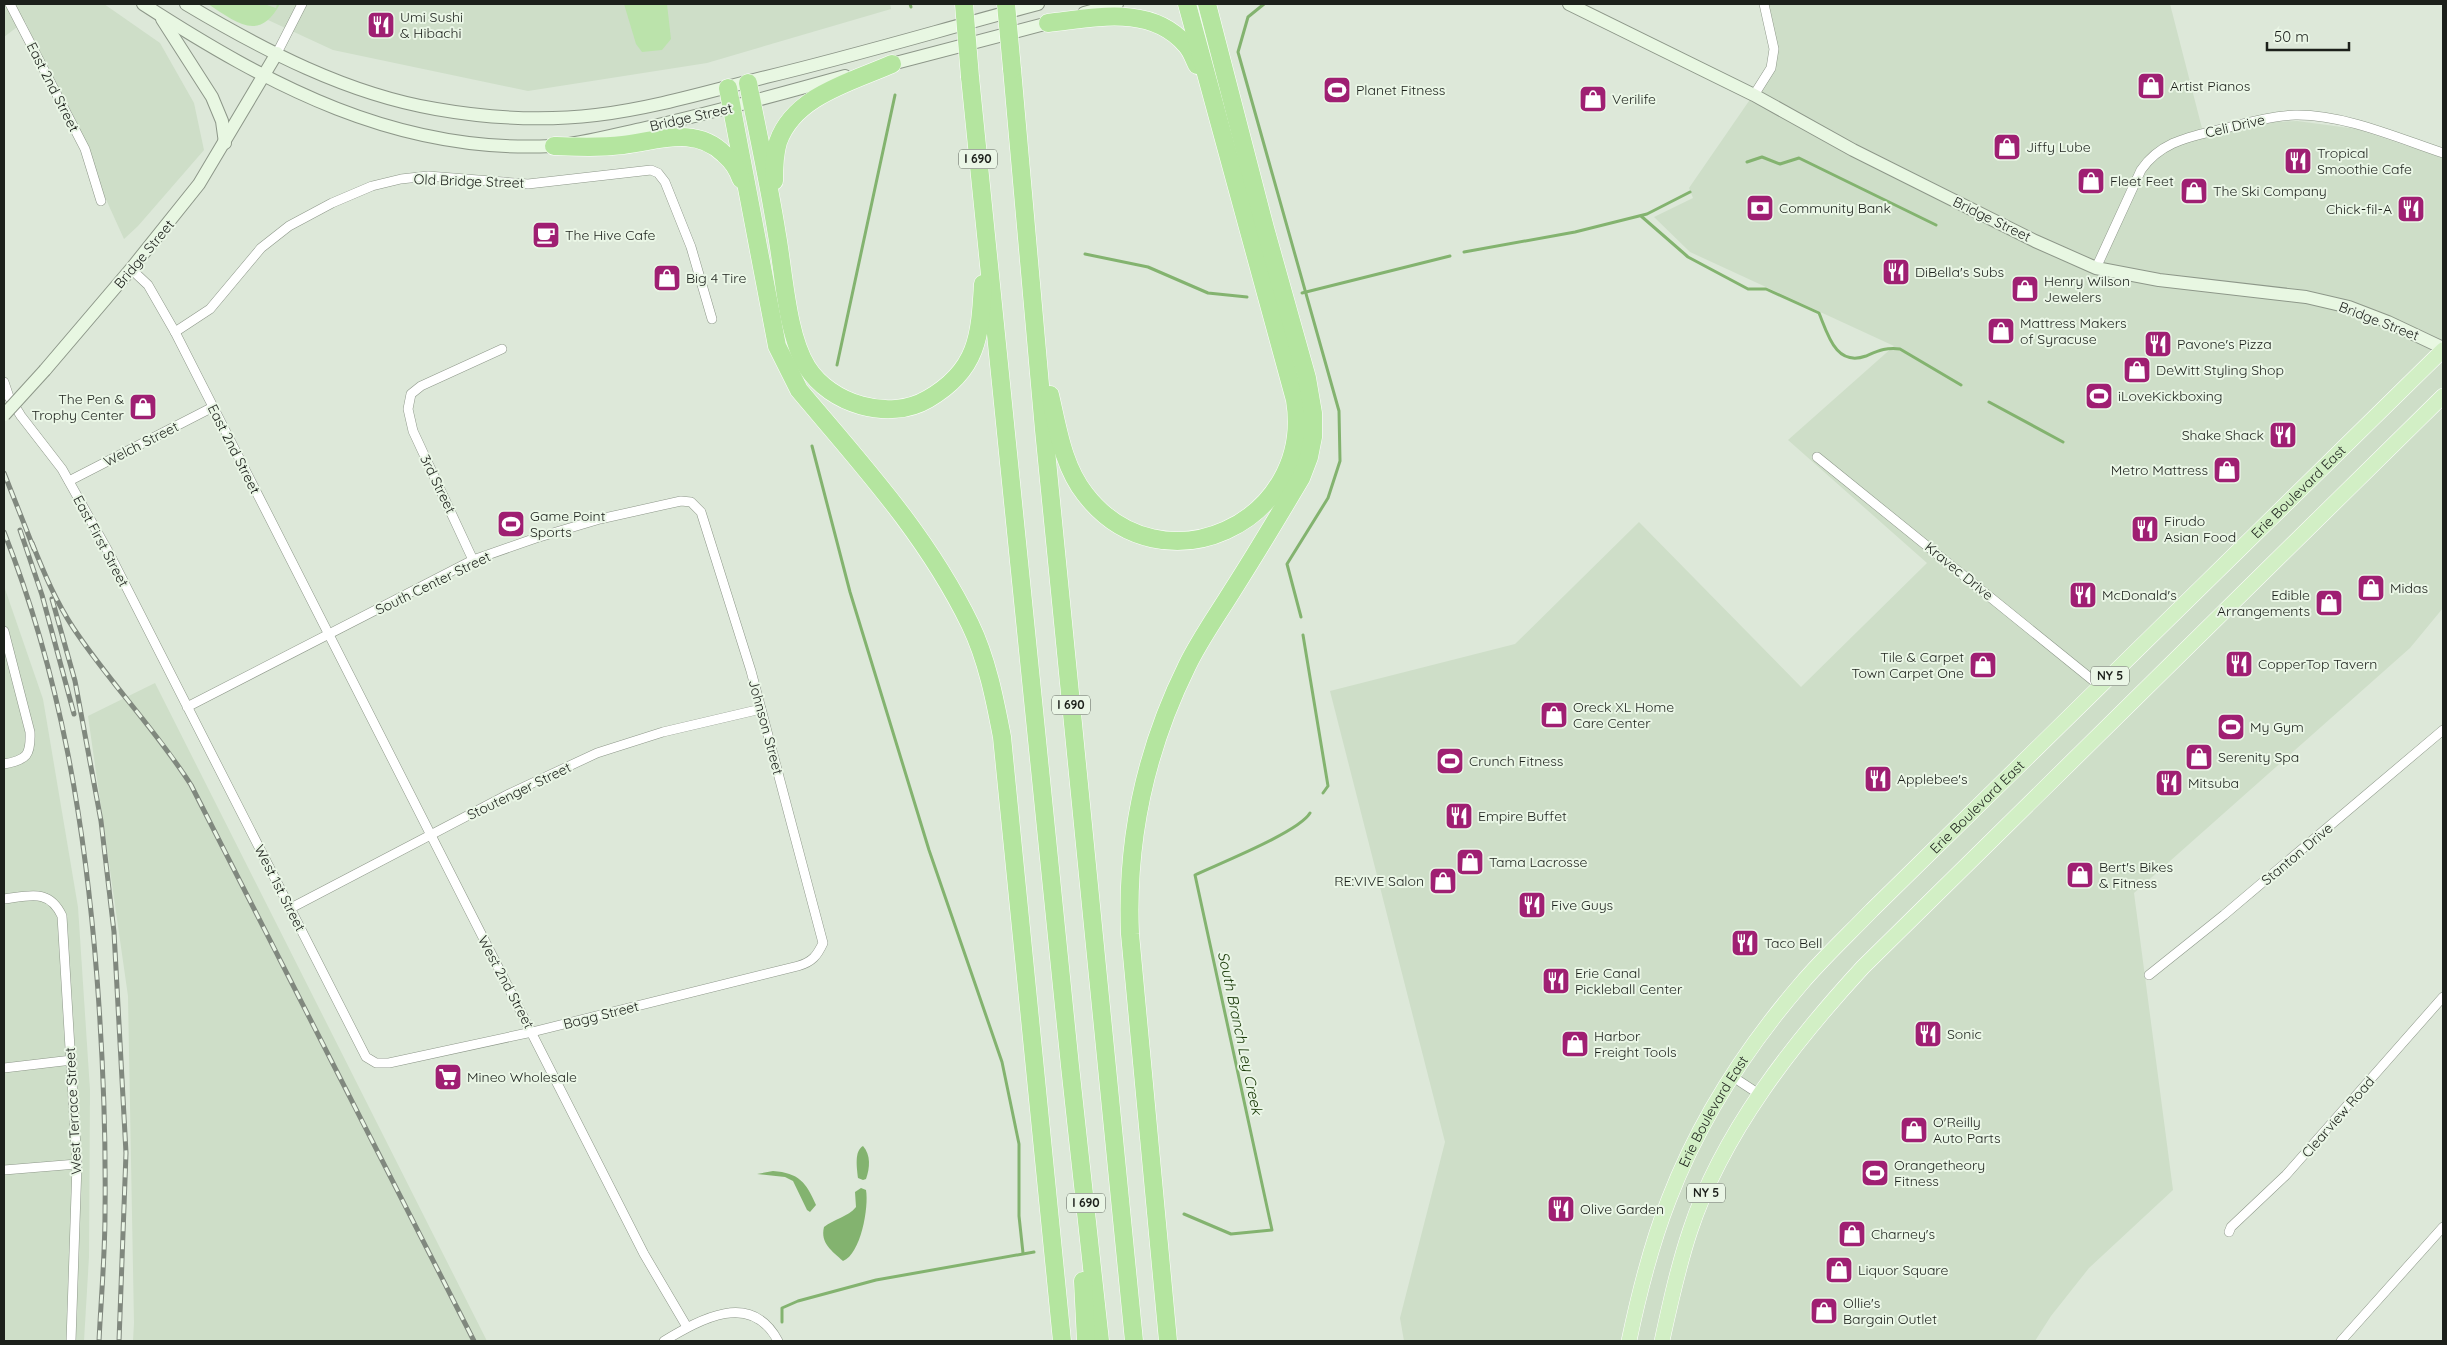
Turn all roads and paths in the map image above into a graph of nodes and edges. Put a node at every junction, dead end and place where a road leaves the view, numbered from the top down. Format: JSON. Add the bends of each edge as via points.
{"nodes":[{"id":1,"x":10,"y":4,"type":"edge"},
{"id":2,"x":143,"y":4,"type":"edge"},
{"id":3,"x":186,"y":4,"type":"edge"},
{"id":4,"x":302,"y":4,"type":"edge"},
{"id":5,"x":964,"y":4,"type":"edge"},
{"id":6,"x":1006,"y":4,"type":"edge"},
{"id":7,"x":1038,"y":4,"type":"edge"},
{"id":8,"x":1117,"y":4,"type":"edge"},
{"id":9,"x":1187,"y":4,"type":"edge"},
{"id":10,"x":1207,"y":4,"type":"edge"},
{"id":11,"x":1569,"y":4,"type":"edge"},
{"id":12,"x":1764,"y":4,"type":"edge"},
{"id":13,"x":160,"y":14,"type":"junction"},
{"id":14,"x":1048,"y":23,"type":"junction"},
{"id":15,"x":277,"y":53,"type":"junction"},
{"id":16,"x":892,"y":64,"type":"junction"},
{"id":17,"x":264,"y":77,"type":"junction"},
{"id":18,"x":748,"y":83,"type":"junction"},
{"id":19,"x":728,"y":88,"type":"junction"},
{"id":20,"x":1211,"y":92,"type":"junction"},
{"id":21,"x":1754,"y":95,"type":"junction"},
{"id":22,"x":752,"y":102,"type":"junction"},
{"id":23,"x":732,"y":107,"type":"junction"},
{"id":24,"x":225,"y":143,"type":"junction"},
{"id":25,"x":554,"y":146,"type":"junction"},
{"id":26,"x":2440,"y":152,"type":"edge"},
{"id":27,"x":101,"y":201,"type":"dead end"},
{"id":28,"x":751,"y":206,"type":"junction"},
{"id":29,"x":773,"y":209,"type":"junction"},
{"id":30,"x":986,"y":241,"type":"junction"},
{"id":31,"x":2096,"y":268,"type":"junction"},
{"id":32,"x":131,"y":269,"type":"junction"},
{"id":33,"x":712,"y":319,"type":"dead end"},
{"id":34,"x":175,"y":332,"type":"junction"},
{"id":35,"x":1038,"y":344,"type":"junction"},
{"id":36,"x":2443,"y":349,"type":"edge"},
{"id":37,"x":502,"y":350,"type":"dead end"},
{"id":38,"x":4,"y":382,"type":"edge"},
{"id":39,"x":2443,"y":396,"type":"edge"},
{"id":40,"x":213,"y":408,"type":"junction"},
{"id":41,"x":4,"y":415,"type":"edge"},
{"id":42,"x":1817,"y":457,"type":"dead end"},
{"id":43,"x":69,"y":481,"type":"junction"},
{"id":44,"x":694,"y":504,"type":"joint"},
{"id":45,"x":473,"y":560,"type":"junction"},
{"id":46,"x":4,"y":630,"type":"edge"},
{"id":47,"x":329,"y":634,"type":"junction"},
{"id":48,"x":2100,"y":686,"type":"junction"},
{"id":49,"x":186,"y":707,"type":"junction"},
{"id":50,"x":761,"y":709,"type":"junction"},
{"id":51,"x":2443,"y":730,"type":"edge"},
{"id":52,"x":4,"y":764,"type":"edge"},
{"id":53,"x":431,"y":835,"type":"junction"},
{"id":54,"x":4,"y":899,"type":"edge"},
{"id":55,"x":291,"y":908,"type":"junction"},
{"id":56,"x":818,"y":954,"type":"joint"},
{"id":57,"x":2149,"y":975,"type":"dead end"},
{"id":58,"x":2443,"y":997,"type":"edge"},
{"id":59,"x":532,"y":1032,"type":"junction"},
{"id":60,"x":72,"y":1060,"type":"junction"},
{"id":61,"x":379,"y":1063,"type":"joint"},
{"id":62,"x":1070,"y":1066,"type":"junction"},
{"id":63,"x":4,"y":1068,"type":"edge"},
{"id":64,"x":1733,"y":1077,"type":"junction"},
{"id":65,"x":1760,"y":1094,"type":"junction"},
{"id":66,"x":77,"y":1164,"type":"junction"},
{"id":67,"x":4,"y":1170,"type":"edge"},
{"id":68,"x":2443,"y":1227,"type":"edge"},
{"id":69,"x":1123,"y":1229,"type":"junction"},
{"id":70,"x":2229,"y":1232,"type":"dead end"},
{"id":71,"x":687,"y":1328,"type":"junction"},
{"id":72,"x":2344,"y":1340,"type":"edge"},
{"id":73,"x":71,"y":1341,"type":"edge"},
{"id":74,"x":664,"y":1341,"type":"edge"},
{"id":75,"x":778,"y":1341,"type":"edge"},
{"id":76,"x":1062,"y":1341,"type":"edge"},
{"id":77,"x":1086,"y":1341,"type":"edge"},
{"id":78,"x":1100,"y":1341,"type":"edge"},
{"id":79,"x":1134,"y":1341,"type":"edge"},
{"id":80,"x":1147,"y":1341,"type":"edge"},
{"id":81,"x":1168,"y":1341,"type":"edge"},
{"id":82,"x":1629,"y":1341,"type":"edge"},
{"id":83,"x":1662,"y":1341,"type":"edge"}],
"edges":[{"from":1,"to":27,"type":"street","name":"East 2nd Street","via":[[85,149]]},
{"from":2,"to":13,"type":"main road"},
{"from":3,"to":15,"type":"main road"},
{"from":4,"to":15,"type":"street","name":"Bridge Street"},
{"from":5,"to":30,"type":"highway","number":"I 690","bridge":true},
{"from":6,"to":35,"type":"highway","number":"I 690","bridge":true},
{"from":7,"to":18,"type":"main road","name":"Bridge Street","via":[[831,63]]},
{"from":8,"to":14,"type":"main road","name":"Bridge Street"},
{"from":9,"to":20,"type":"highway"},
{"from":10,"to":81,"type":"highway","via":[[1307,378],[1313,438],[1301,478],[1192,656],[1172,698],[1146,769],[1133,834],[1128,893],[1130,934]]},
{"from":11,"to":21,"type":"main road","name":"Bridge Street"},
{"from":12,"to":21,"type":"street","via":[[1774,49],[1771,68]]},
{"from":13,"to":17,"type":"main road"},
{"from":13,"to":24,"type":"main road","via":[[212,97],[222,121]]},
{"from":14,"to":16,"type":"main road","name":"Bridge Street"},
{"from":14,"to":20,"type":"highway","via":[[1129,16],[1161,26],[1187,46]]},
{"from":15,"to":17,"type":"main road","name":"Bridge Street"},
{"from":15,"to":19,"type":"main road","name":"Bridge Street","via":[[357,89],[435,109],[475,115],[595,115]]},
{"from":16,"to":22,"type":"main road","name":"Bridge Street"},
{"from":16,"to":29,"type":"highway","via":[[818,96],[792,120],[778,141],[775,155]]},
{"from":17,"to":24,"type":"main road","name":"Bridge Street"},
{"from":17,"to":25,"type":"main road","name":"Bridge Street","via":[[308,98],[385,127],[446,140]]},
{"from":18,"to":19,"type":"main road","name":"Bridge Street"},
{"from":18,"to":22,"type":"highway"},
{"from":19,"to":23,"type":"highway"},
{"from":20,"to":35,"type":"highway","via":[[1295,400],[1298,435],[1289,467],[1279,486],[1259,511],[1224,532],[1203,538],[1178,541],[1153,538],[1120,526],[1097,508],[1068,467]]},
{"from":21,"to":31,"type":"main road","name":"Bridge Street","via":[[1853,150]]},
{"from":22,"to":23,"type":"main road","name":"Bridge Street"},
{"from":22,"to":29,"type":"highway"},
{"from":23,"to":25,"type":"main road","name":"Bridge Street"},
{"from":23,"to":28,"type":"highway"},
{"from":24,"to":32,"type":"main road","name":"Bridge Street","via":[[195,191]]},
{"from":25,"to":28,"type":"highway","via":[[594,149],[670,137],[700,138],[719,149],[737,166]]},
{"from":26,"to":31,"type":"street","name":"Celi Drive","via":[[2354,124],[2298,115],[2278,116],[2186,138],[2164,146],[2141,170]]},
{"from":28,"to":76,"type":"highway","via":[[778,346],[786,368],[799,390],[904,515],[937,564],[971,626],[995,704],[1002,737]]},
{"from":29,"to":30,"type":"highway","via":[[795,341],[808,368],[823,386],[842,398],[860,406],[885,410],[926,401],[955,379],[972,354],[980,332]]},
{"from":30,"to":62,"type":"highway","number":"I 690"},
{"from":31,"to":36,"type":"main road","name":"Bridge Street","via":[[2159,280],[2306,297],[2349,307]]},
{"from":32,"to":34,"type":"street","name":"East 2nd Street","via":[[148,286]]},
{"from":32,"to":41,"type":"main road","name":"Bridge Street","bridge":true},
{"from":33,"to":34,"type":"street","name":"Old Bridge Street","via":[[692,247],[664,182],[658,172],[651,170],[528,184],[428,176],[372,186],[332,202],[289,226],[261,248],[210,309]]},
{"from":34,"to":40,"type":"street","name":"East 2nd Street"},
{"from":35,"to":69,"type":"highway","number":"I 690"},
{"from":36,"to":48,"type":"main road","name":"Erie Boulevard East","number":"NY 5","via":[[2398,397]]},
{"from":37,"to":45,"type":"street","name":"3rd Street","via":[[421,386],[411,394],[408,406],[413,431]]},
{"from":38,"to":43,"type":"street","name":"East First Street","via":[[21,416]]},
{"from":39,"to":65,"type":"main road","number":"NY 5","via":[[1863,967],[1816,1019]]},
{"from":40,"to":43,"type":"street","name":"Welch Street"},
{"from":40,"to":47,"type":"street","name":"East 2nd Street"},
{"from":42,"to":48,"type":"street","name":"Kravec Drive"},
{"from":43,"to":49,"type":"street","name":"East First Street"},
{"from":44,"to":45,"type":"street","name":"South Center Street","via":[[681,501],[600,519]]},
{"from":44,"to":50,"type":"street","name":"Johnson Street","via":[[701,512],[722,574]]},
{"from":45,"to":47,"type":"street","name":"South Center Street"},
{"from":46,"to":52,"type":"street","via":[[31,747],[17,762]]},
{"from":47,"to":49,"type":"street","name":"South Center Street"},
{"from":47,"to":53,"type":"street","name":"West 2nd Street"},
{"from":48,"to":64,"type":"main road","name":"Erie Boulevard East","number":"NY 5","via":[[1814,970],[1775,1016]]},
{"from":49,"to":55,"type":"street","name":"West 1st Street"},
{"from":50,"to":53,"type":"street","name":"Stoutenger Street","via":[[663,732],[597,752]]},
{"from":50,"to":56,"type":"street","name":"Johnson Street","via":[[822,934],[824,943]]},
{"from":51,"to":57,"type":"street","name":"Stanton Drive"},
{"from":53,"to":55,"type":"street","name":"Stoutenger Street"},
{"from":53,"to":59,"type":"street","name":"West 2nd Street"},
{"from":54,"to":60,"type":"street","name":"West Terrace Street","via":[[37,895],[49,898],[62,916]]},
{"from":55,"to":61,"type":"street","name":"West 1st Street","via":[[366,1057]]},
{"from":56,"to":59,"type":"street","name":"Bagg Street","via":[[810,962],[798,966]]},
{"from":58,"to":70,"type":"street","name":"Clearview Road","via":[[2286,1175]]},
{"from":59,"to":61,"type":"street","name":"Bagg Street"},
{"from":59,"to":71,"type":"street","name":"West 2nd Street","via":[[644,1254]]},
{"from":60,"to":63,"type":"street"},
{"from":60,"to":66,"type":"street","name":"West Terrace Street"},
{"from":62,"to":77,"type":"highway"},
{"from":62,"to":78,"type":"highway","number":"I 690"},
{"from":64,"to":65,"type":"street"},
{"from":64,"to":82,"type":"main road","name":"Erie Boulevard East","number":"NY 5","via":[[1694,1142],[1669,1199],[1645,1271]]},
{"from":65,"to":83,"type":"main road","number":"NY 5","via":[[1718,1167],[1690,1230]]},
{"from":66,"to":67,"type":"street"},
{"from":66,"to":73,"type":"street","name":"West Terrace Street"},
{"from":68,"to":72,"type":"street"},
{"from":69,"to":79,"type":"highway","number":"I 690"},
{"from":69,"to":80,"type":"highway"},
{"from":71,"to":74,"type":"street"},
{"from":71,"to":75,"type":"street","via":[[722,1314],[750,1314],[763,1322]]}]}
